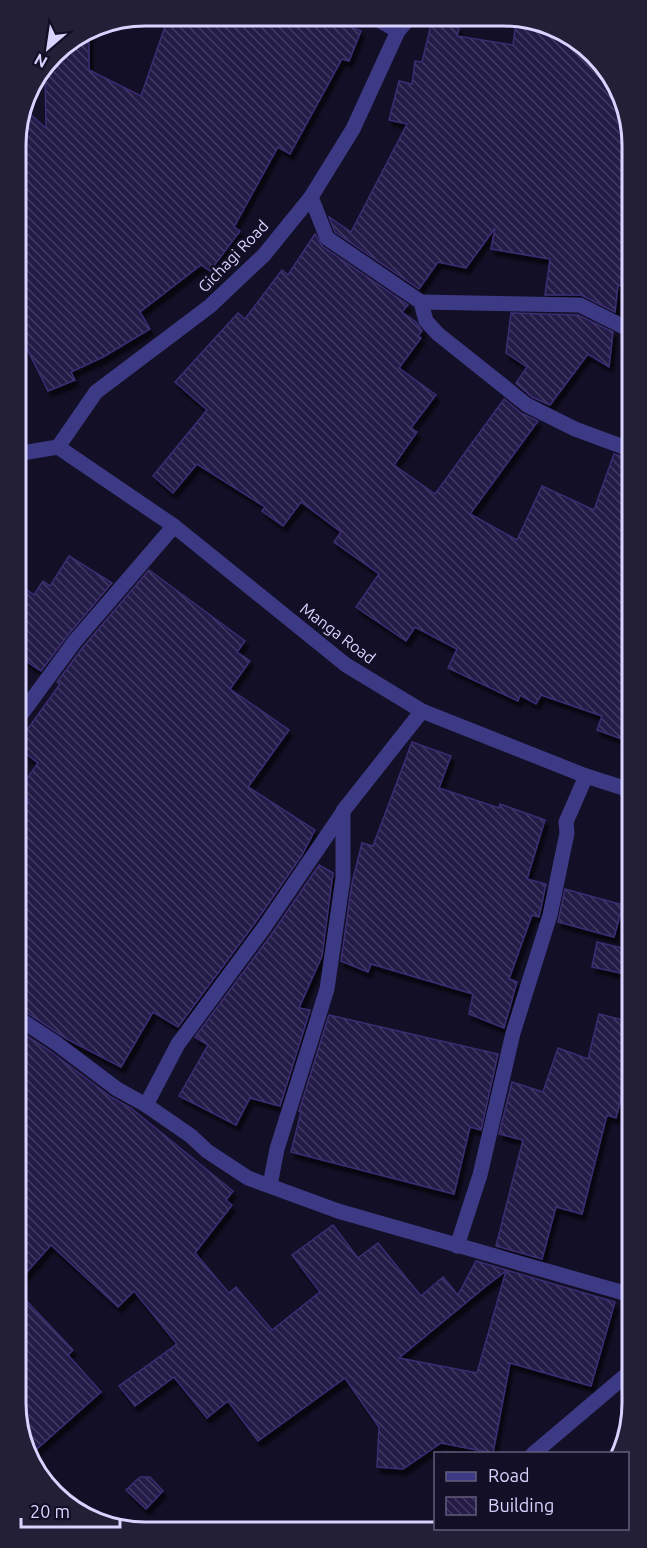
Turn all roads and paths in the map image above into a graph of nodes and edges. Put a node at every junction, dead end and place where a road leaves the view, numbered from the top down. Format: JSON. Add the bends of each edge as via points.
{"nodes":[{"id":1,"x":390,"y":26,"type":"edge"},
{"id":2,"x":402,"y":26,"type":"edge"},
{"id":3,"x":398,"y":31,"type":"junction"},
{"id":4,"x":311,"y":197,"type":"junction"},
{"id":5,"x":421,"y":302,"type":"junction"},
{"id":6,"x":622,"y":325,"type":"edge"},
{"id":7,"x":622,"y":446,"type":"edge"},
{"id":8,"x":58,"y":447,"type":"junction"},
{"id":9,"x":26,"y":452,"type":"edge"},
{"id":10,"x":174,"y":526,"type":"junction"},
{"id":11,"x":26,"y":708,"type":"edge"},
{"id":12,"x":422,"y":711,"type":"junction"},
{"id":13,"x":586,"y":776,"type":"junction"},
{"id":14,"x":621,"y":787,"type":"edge"},
{"id":15,"x":343,"y":812,"type":"junction"},
{"id":16,"x":26,"y":1023,"type":"edge"},
{"id":17,"x":146,"y":1105,"type":"junction"},
{"id":18,"x":270,"y":1185,"type":"junction"},
{"id":19,"x":457,"y":1246,"type":"junction"},
{"id":20,"x":621,"y":1292,"type":"edge"},
{"id":21,"x":621,"y":1379,"type":"edge"},
{"id":22,"x":535,"y":1452,"type":"edge"}],
"edges":[{"from":1,"to":3,"type":"street"},
{"from":2,"to":3,"type":"street","name":"Gichagi Road"},
{"from":3,"to":4,"type":"street","name":"Gichagi Road","via":[[353,129]]},
{"from":4,"to":5,"type":"street","via":[[327,238]]},
{"from":4,"to":8,"type":"street","name":"Gichagi Road","via":[[264,255],[210,306],[96,392]]},
{"from":5,"to":6,"type":"street","via":[[580,305]]},
{"from":5,"to":7,"type":"street","via":[[426,321],[438,334],[526,405]]},
{"from":8,"to":9,"type":"street"},
{"from":8,"to":10,"type":"street","name":"Manga Road"},
{"from":10,"to":11,"type":"street","via":[[75,641]]},
{"from":10,"to":12,"type":"street","name":"Manga Road","via":[[346,665]]},
{"from":12,"to":13,"type":"street","name":"Manga Road"},
{"from":12,"to":15,"type":"street"},
{"from":13,"to":14,"type":"street","name":"Manga Road"},
{"from":13,"to":19,"type":"street","via":[[566,822],[550,915],[513,1033],[480,1175]]},
{"from":15,"to":17,"type":"street","via":[[178,1044]]},
{"from":15,"to":18,"type":"street","via":[[343,878],[327,989],[277,1149]]},
{"from":16,"to":17,"type":"street","via":[[117,1089]]},
{"from":17,"to":18,"type":"street","via":[[248,1178]]},
{"from":18,"to":19,"type":"street","via":[[338,1211]]},
{"from":19,"to":20,"type":"street"},
{"from":21,"to":22,"type":"street"}]}
